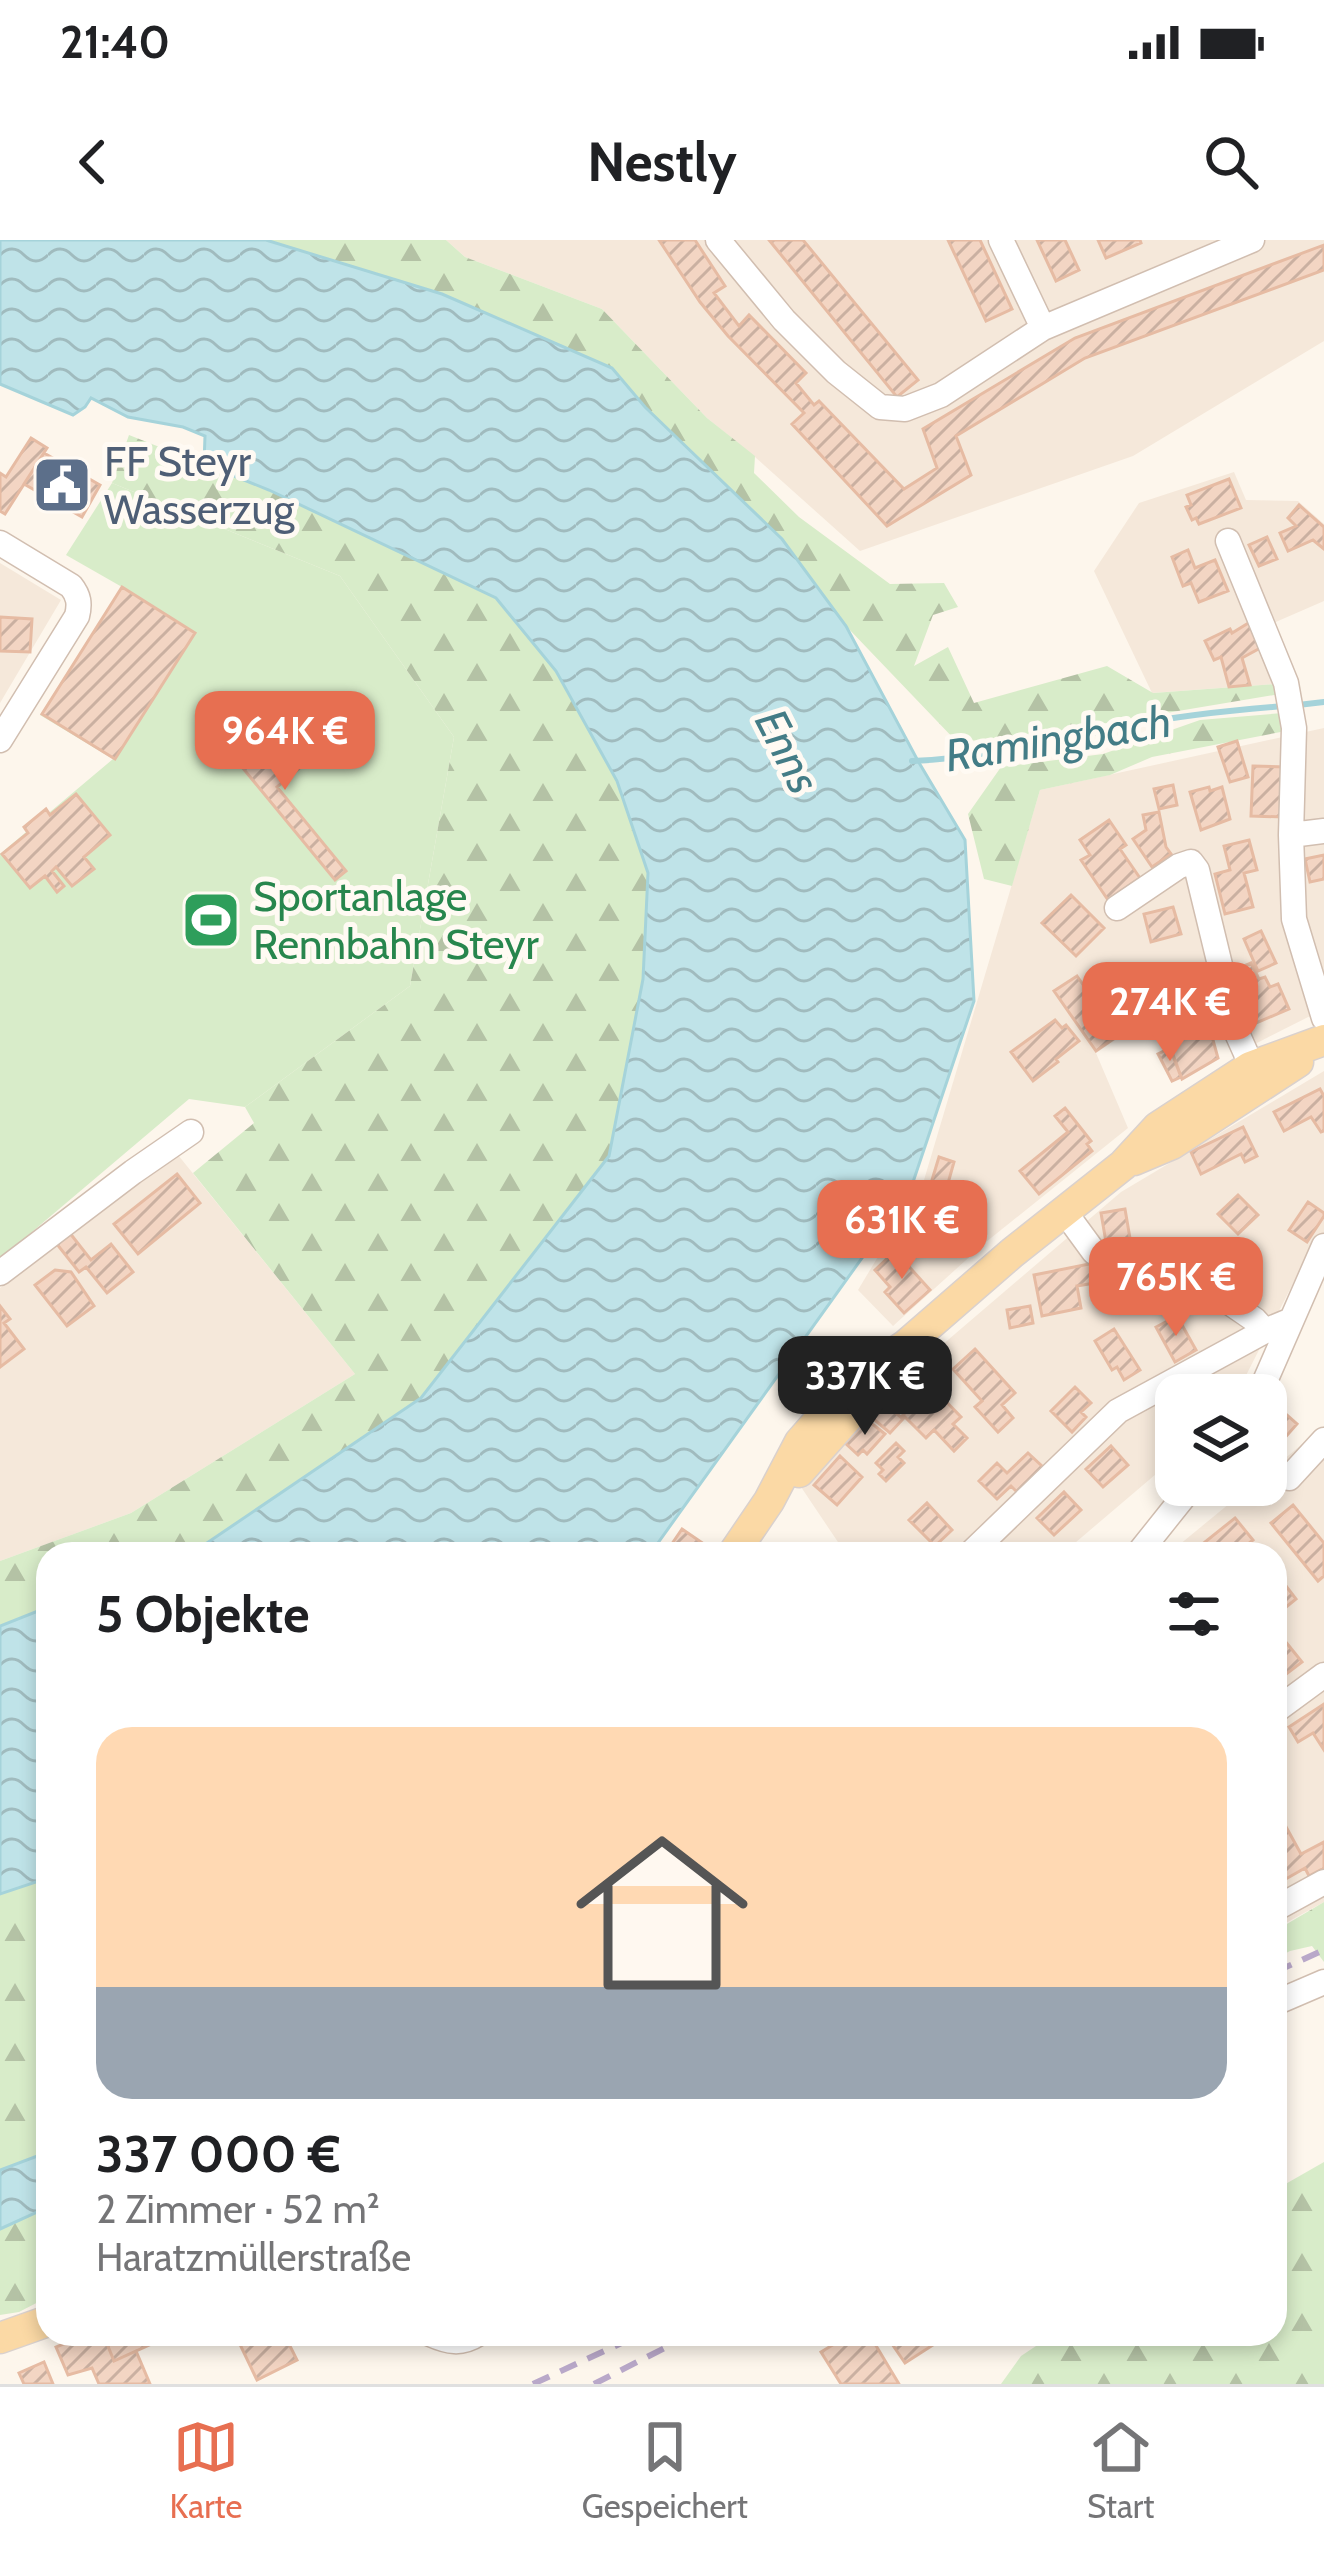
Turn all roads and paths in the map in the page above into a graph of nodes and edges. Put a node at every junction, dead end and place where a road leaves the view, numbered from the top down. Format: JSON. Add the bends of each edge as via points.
{"nodes":[{"id":1,"x":718,"y":240,"type":"edge"},
{"id":2,"x":1000,"y":240,"type":"edge"},
{"id":3,"x":1252,"y":240,"type":"edge"},
{"id":4,"x":1223,"y":246,"type":"edge"},
{"id":5,"x":1043,"y":328,"type":"junction"},
{"id":6,"x":1228,"y":541,"type":"dead end"},
{"id":7,"x":0,"y":543,"type":"edge"},
{"id":8,"x":0,"y":740,"type":"edge"},
{"id":9,"x":1324,"y":831,"type":"edge"},
{"id":10,"x":1291,"y":835,"type":"junction"},
{"id":11,"x":1117,"y":908,"type":"dead end"},
{"id":12,"x":1324,"y":1018,"type":"edge"},
{"id":13,"x":1324,"y":1042,"type":"edge"},
{"id":14,"x":1256,"y":1077,"type":"junction"},
{"id":15,"x":191,"y":1132,"type":"dead end"},
{"id":16,"x":1064,"y":1211,"type":"junction"},
{"id":17,"x":1324,"y":1246,"type":"edge"},
{"id":18,"x":0,"y":1273,"type":"edge"},
{"id":19,"x":1289,"y":1322,"type":"junction"},
{"id":20,"x":1264,"y":1331,"type":"junction"},
{"id":21,"x":1269,"y":1374,"type":"edge"},
{"id":22,"x":1324,"y":1440,"type":"edge"},
{"id":23,"x":1289,"y":1478,"type":"dead end"},
{"id":24,"x":1176,"y":1506,"type":"edge"},
{"id":25,"x":742,"y":1542,"type":"edge"},
{"id":26,"x":982,"y":1542,"type":"edge"},
{"id":27,"x":1148,"y":1542,"type":"edge"},
{"id":28,"x":1324,"y":1675,"type":"edge"},
{"id":29,"x":1287,"y":1698,"type":"edge"},
{"id":30,"x":1324,"y":1882,"type":"edge"},
{"id":31,"x":1287,"y":1902,"type":"edge"},
{"id":32,"x":1324,"y":1982,"type":"edge"},
{"id":33,"x":1287,"y":1997,"type":"edge"},
{"id":34,"x":36,"y":2324,"type":"edge"},
{"id":35,"x":0,"y":2338,"type":"edge"}],
"edges":[{"from":1,"to":5,"type":"street","via":[[784,320],[880,407],[905,409],[941,394]]},
{"from":2,"to":5,"type":"street"},
{"from":3,"to":4,"type":"street"},
{"from":4,"to":5,"type":"street"},
{"from":6,"to":10,"type":"street","via":[[1286,683],[1294,728]]},
{"from":7,"to":8,"type":"street","via":[[71,586],[79,608]]},
{"from":9,"to":10,"type":"street"},
{"from":10,"to":12,"type":"street","via":[[1294,920]]},
{"from":11,"to":14,"type":"street","via":[[1179,866],[1190,862],[1197,870],[1236,1031]]},
{"from":13,"to":14,"type":"main road"},
{"from":14,"to":16,"type":"main road","via":[[1172,1144],[1123,1165]]},
{"from":15,"to":18,"type":"street"},
{"from":16,"to":20,"type":"street","via":[[1094,1252],[1159,1254]]},
{"from":16,"to":25,"type":"main road","via":[[856,1378],[800,1442]]},
{"from":17,"to":19,"type":"street"},
{"from":19,"to":20,"type":"street"},
{"from":19,"to":21,"type":"street"},
{"from":20,"to":26,"type":"street","via":[[1118,1411]]},
{"from":22,"to":23,"type":"street"},
{"from":24,"to":27,"type":"street"},
{"from":28,"to":29,"type":"street"},
{"from":30,"to":31,"type":"street"},
{"from":32,"to":33,"type":"street"},
{"from":34,"to":35,"type":"main road"}]}
